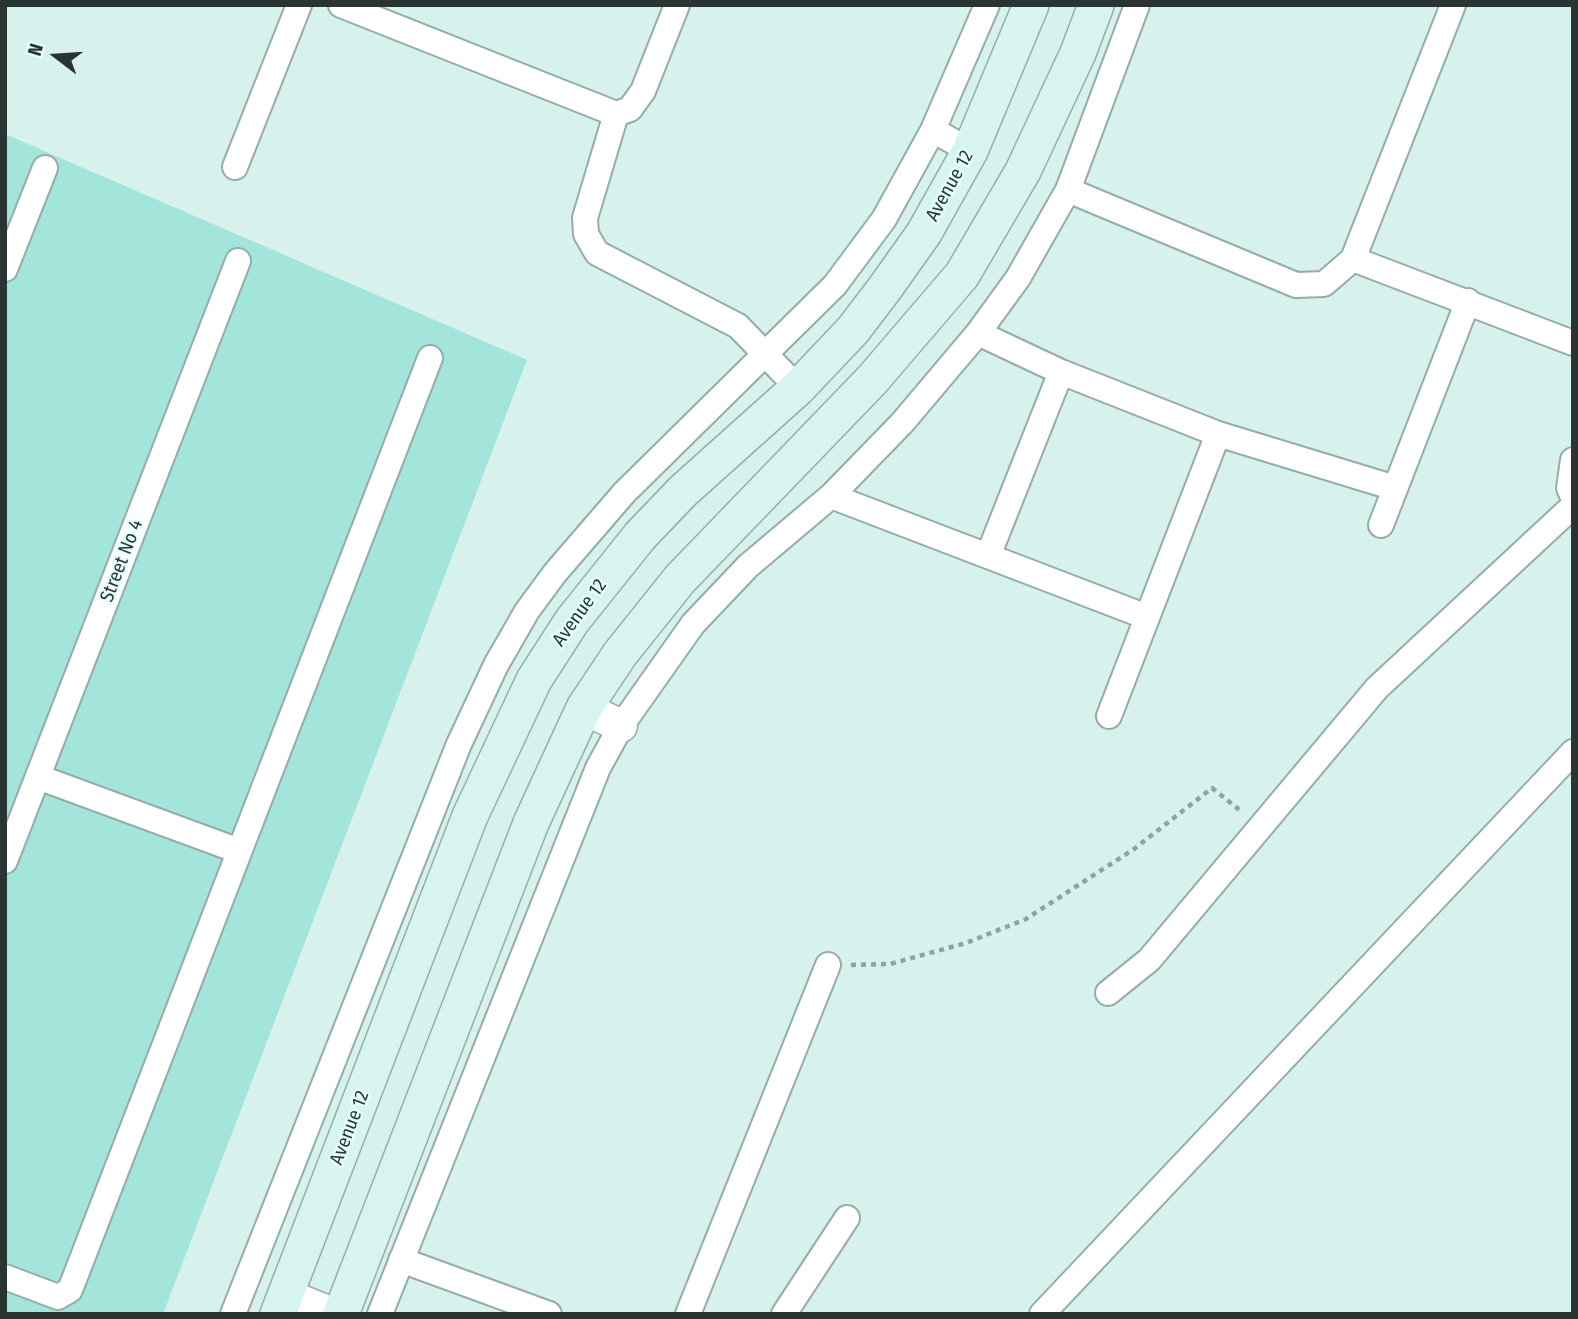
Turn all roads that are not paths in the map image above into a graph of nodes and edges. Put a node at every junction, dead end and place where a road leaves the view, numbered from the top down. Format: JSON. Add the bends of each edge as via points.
{"nodes":[{"id":1,"x":299,"y":5,"type":"edge"},
{"id":2,"x":341,"y":5,"type":"edge"},
{"id":3,"x":677,"y":5,"type":"edge"},
{"id":4,"x":988,"y":5,"type":"edge"},
{"id":5,"x":1031,"y":5,"type":"edge"},
{"id":6,"x":1096,"y":5,"type":"edge"},
{"id":7,"x":1137,"y":5,"type":"edge"},
{"id":8,"x":1453,"y":5,"type":"edge"},
{"id":9,"x":1078,"y":53,"type":"junction"},
{"id":10,"x":1112,"y":68,"type":"junction"},
{"id":11,"x":616,"y":114,"type":"junction"},
{"id":12,"x":933,"y":130,"type":"junction"},
{"id":13,"x":970,"y":151,"type":"junction"},
{"id":14,"x":235,"y":167,"type":"dead end"},
{"id":15,"x":45,"y":168,"type":"dead end"},
{"id":16,"x":1068,"y":190,"type":"junction"},
{"id":17,"x":1353,"y":259,"type":"junction"},
{"id":18,"x":238,"y":261,"type":"dead end"},
{"id":19,"x":5,"y":269,"type":"edge"},
{"id":20,"x":1468,"y":301,"type":"junction"},
{"id":21,"x":978,"y":333,"type":"junction"},
{"id":22,"x":1573,"y":343,"type":"edge"},
{"id":23,"x":767,"y":353,"type":"junction"},
{"id":24,"x":430,"y":358,"type":"dead end"},
{"id":25,"x":1061,"y":372,"type":"junction"},
{"id":26,"x":798,"y":388,"type":"junction"},
{"id":27,"x":1218,"y":434,"type":"junction"},
{"id":28,"x":1573,"y":460,"type":"edge"},
{"id":29,"x":1395,"y":488,"type":"junction"},
{"id":30,"x":831,"y":496,"type":"junction"},
{"id":31,"x":1573,"y":497,"type":"edge"},
{"id":32,"x":1573,"y":506,"type":"edge"},
{"id":33,"x":1381,"y":525,"type":"dead end"},
{"id":34,"x":988,"y":556,"type":"junction"},
{"id":35,"x":1147,"y":617,"type":"junction"},
{"id":36,"x":584,"y":708,"type":"junction"},
{"id":37,"x":1109,"y":716,"type":"dead end"},
{"id":38,"x":621,"y":726,"type":"junction"},
{"id":39,"x":1573,"y":752,"type":"edge"},
{"id":40,"x":38,"y":777,"type":"junction"},
{"id":41,"x":239,"y":851,"type":"junction"},
{"id":42,"x":5,"y":861,"type":"edge"},
{"id":43,"x":828,"y":965,"type":"road end"},
{"id":44,"x":1108,"y":993,"type":"dead end"},
{"id":45,"x":847,"y":1218,"type":"dead end"},
{"id":46,"x":401,"y":1260,"type":"junction"},
{"id":47,"x":5,"y":1278,"type":"edge"},
{"id":48,"x":282,"y":1304,"type":"edge"},
{"id":49,"x":233,"y":1314,"type":"edge"},
{"id":50,"x":333,"y":1314,"type":"edge"},
{"id":51,"x":341,"y":1314,"type":"edge"},
{"id":52,"x":380,"y":1314,"type":"edge"},
{"id":53,"x":549,"y":1314,"type":"edge"},
{"id":54,"x":688,"y":1314,"type":"edge"},
{"id":55,"x":784,"y":1314,"type":"edge"},
{"id":56,"x":1042,"y":1314,"type":"edge"}],
"edges":[{"from":1,"to":14,"type":"street"},
{"from":2,"to":11,"type":"street"},
{"from":3,"to":11,"type":"street","via":[[643,91],[630,109]]},
{"from":4,"to":12,"type":"street"},
{"from":5,"to":13,"type":"main road","name":"Avenue 12"},
{"from":6,"to":9,"type":"main road"},
{"from":7,"to":10,"type":"street"},
{"from":8,"to":17,"type":"street"},
{"from":9,"to":10,"type":"street"},
{"from":9,"to":36,"type":"main road","via":[[1023,171],[962,275],[872,380],[680,579]]},
{"from":10,"to":16,"type":"street"},
{"from":11,"to":23,"type":"street","via":[[585,218],[586,234],[597,253],[738,326]]},
{"from":12,"to":13,"type":"street"},
{"from":12,"to":23,"type":"street","via":[[884,219],[835,285]]},
{"from":13,"to":26,"type":"main road","name":"Avenue 12","via":[[924,233],[885,288]]},
{"from":15,"to":19,"type":"street"},
{"from":16,"to":17,"type":"street","via":[[1296,285],[1324,284]]},
{"from":16,"to":21,"type":"street","via":[[1018,278]]},
{"from":17,"to":20,"type":"street"},
{"from":18,"to":40,"type":"street","name":"Street No 4"},
{"from":20,"to":22,"type":"street"},
{"from":20,"to":29,"type":"street"},
{"from":21,"to":25,"type":"street"},
{"from":21,"to":30,"type":"street","via":[[902,423]]},
{"from":23,"to":26,"type":"street"},
{"from":23,"to":49,"type":"street","via":[[624,493],[555,573],[496,665],[459,744]]},
{"from":24,"to":41,"type":"street"},
{"from":25,"to":27,"type":"street"},
{"from":25,"to":34,"type":"street"},
{"from":26,"to":48,"type":"main road","name":"Avenue 12","via":[[640,536],[572,621],[534,680],[470,816]]},
{"from":27,"to":29,"type":"street"},
{"from":27,"to":35,"type":"street"},
{"from":28,"to":31,"type":"street","via":[[1569,488]]},
{"from":29,"to":33,"type":"street"},
{"from":30,"to":34,"type":"street"},
{"from":30,"to":38,"type":"street","via":[[748,566],[693,624]]},
{"from":32,"to":44,"type":"street","via":[[1377,688],[1149,960]]},
{"from":34,"to":35,"type":"street"},
{"from":35,"to":37,"type":"street"},
{"from":36,"to":38,"type":"street"},
{"from":36,"to":51,"type":"main road","via":[[531,823]]},
{"from":38,"to":46,"type":"street","via":[[598,768]]},
{"from":39,"to":56,"type":"street"},
{"from":40,"to":41,"type":"street"},
{"from":40,"to":42,"type":"street","name":"Street No 4"},
{"from":41,"to":47,"type":"street","via":[[70,1290],[58,1297]]},
{"from":43,"to":54,"type":"street"},
{"from":45,"to":55,"type":"street"},
{"from":46,"to":52,"type":"street"},
{"from":46,"to":53,"type":"street"},
{"from":48,"to":50,"type":"street"}]}
